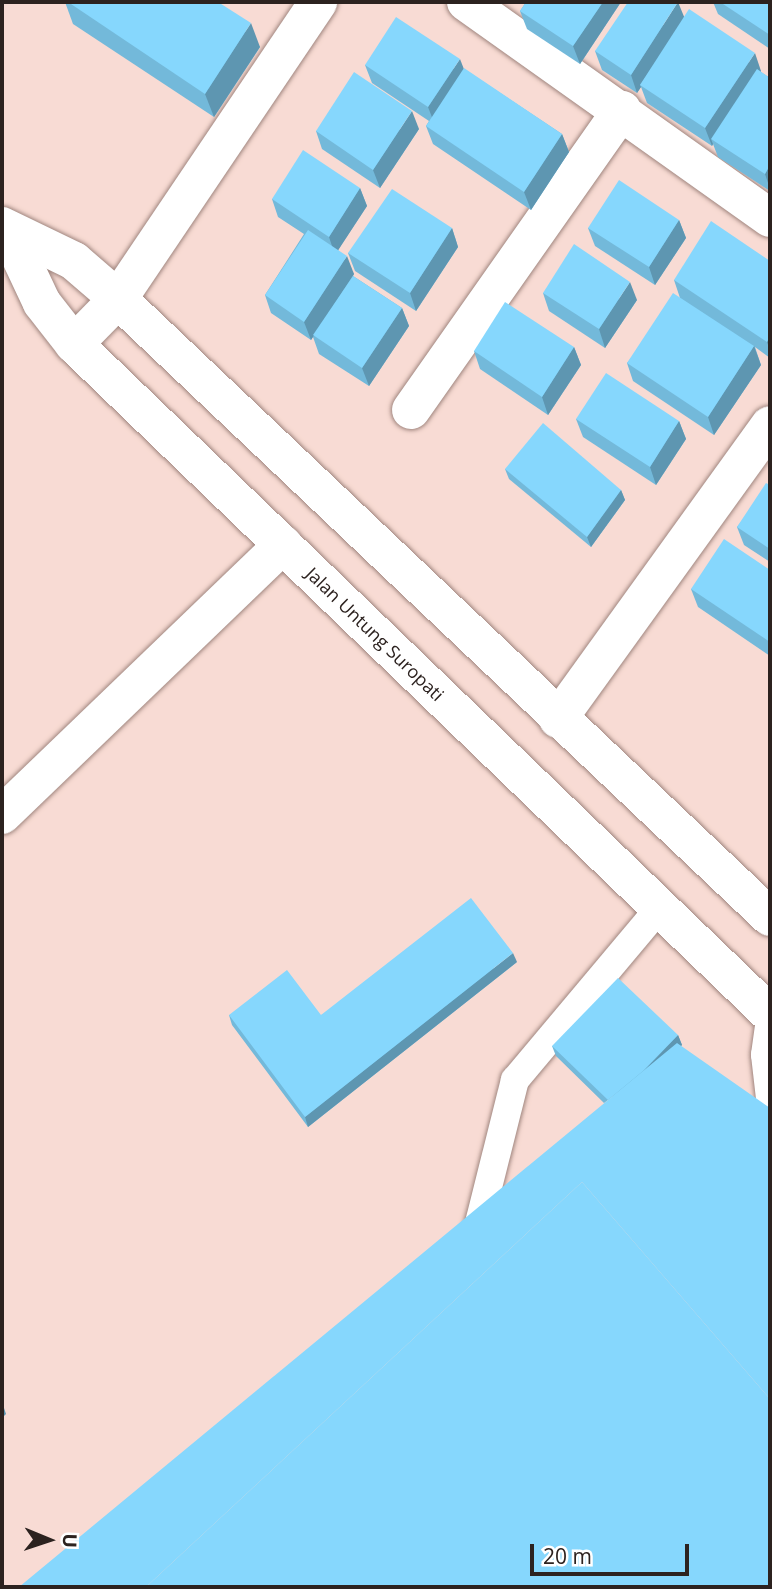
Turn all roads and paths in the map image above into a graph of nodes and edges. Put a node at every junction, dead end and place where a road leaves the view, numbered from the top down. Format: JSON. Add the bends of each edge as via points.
{"nodes":[{"id":1,"x":466,"y":2,"type":"edge"},
{"id":2,"x":304,"y":7,"type":"edge"},
{"id":3,"x":622,"y":110,"type":"junction"},
{"id":4,"x":770,"y":218,"type":"edge"},
{"id":5,"x":5,"y":230,"type":"edge"},
{"id":6,"x":118,"y":299,"type":"junction"},
{"id":7,"x":74,"y":344,"type":"junction"},
{"id":8,"x":411,"y":410,"type":"dead end"},
{"id":9,"x":770,"y":425,"type":"edge"},
{"id":10,"x":283,"y":545,"type":"junction"},
{"id":11,"x":558,"y":719,"type":"junction"},
{"id":12,"x":2,"y":815,"type":"edge"},
{"id":13,"x":660,"y":907,"type":"junction"},
{"id":14,"x":770,"y":917,"type":"edge"},
{"id":15,"x":770,"y":1017,"type":"edge"},
{"id":16,"x":770,"y":1098,"type":"edge"},
{"id":17,"x":463,"y":1255,"type":"edge"}],
"edges":[{"from":1,"to":3,"type":"main road"},
{"from":2,"to":6,"type":"main road"},
{"from":3,"to":4,"type":"main road"},
{"from":3,"to":8,"type":"main road"},
{"from":5,"to":6,"type":"main road","name":"Jalan Untung Suropati","via":[[74,261]]},
{"from":5,"to":7,"type":"main road","name":"Jalan Untung Suropati","via":[[41,303]]},
{"from":6,"to":7,"type":"main road"},
{"from":6,"to":11,"type":"main road","name":"Jalan Untung Suropati"},
{"from":7,"to":10,"type":"main road","name":"Jalan Untung Suropati"},
{"from":9,"to":11,"type":"main road"},
{"from":10,"to":12,"type":"main road"},
{"from":10,"to":13,"type":"main road","name":"Jalan Untung Suropati"},
{"from":11,"to":14,"type":"main road","name":"Jalan Untung Suropati"},
{"from":13,"to":15,"type":"main road","name":"Jalan Untung Suropati"},
{"from":13,"to":17,"type":"lane","via":[[515,1080],[501,1126],[485,1214]]},
{"from":15,"to":16,"type":"lane","via":[[765,1055]]}]}
